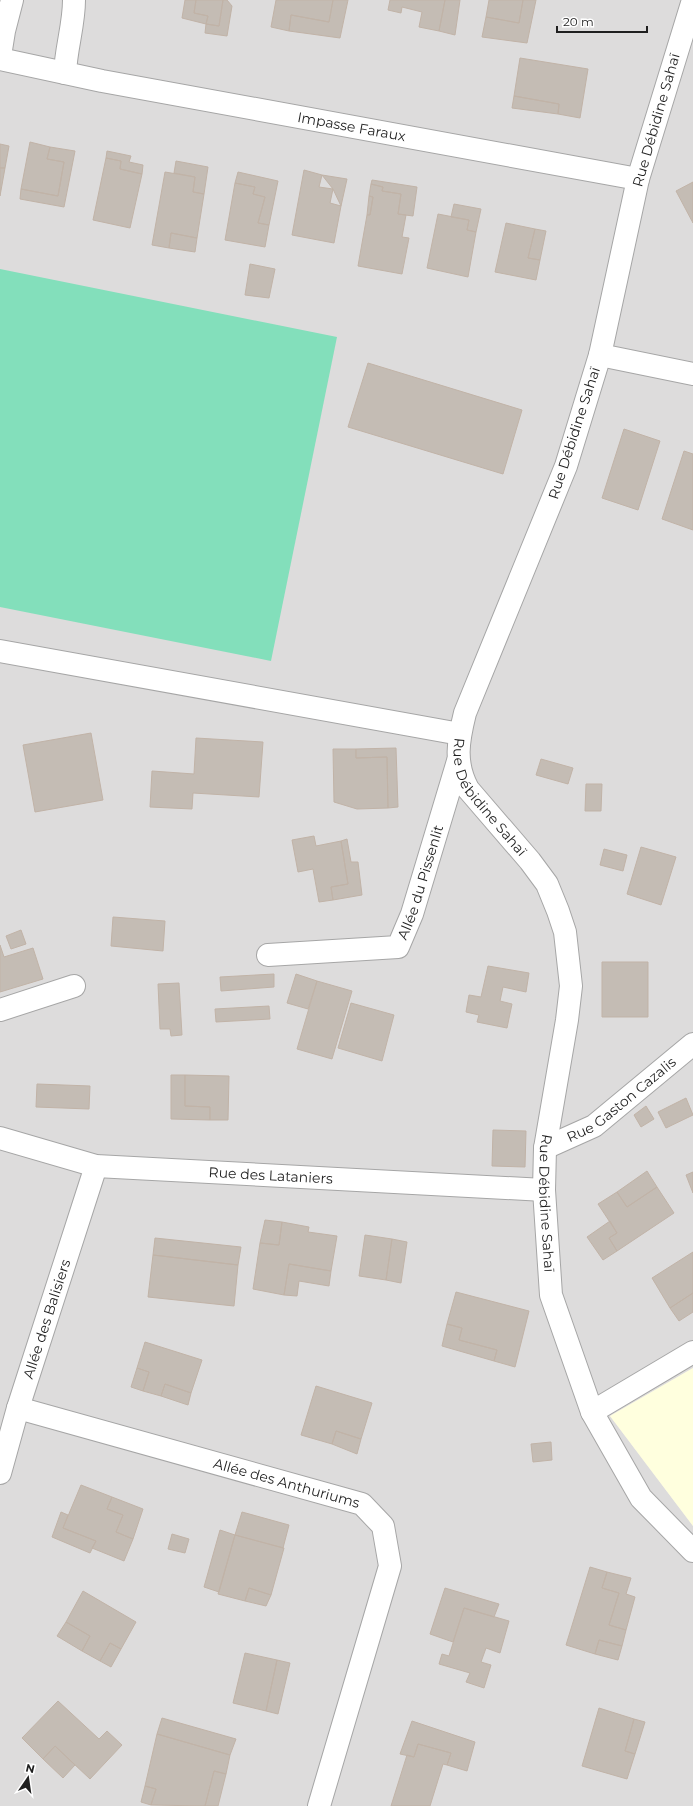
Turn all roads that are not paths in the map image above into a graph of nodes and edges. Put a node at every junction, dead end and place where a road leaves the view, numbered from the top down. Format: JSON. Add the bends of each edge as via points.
{"nodes":[{"id":1,"x":12,"y":0,"type":"edge"},
{"id":2,"x":74,"y":0,"type":"edge"},
{"id":3,"x":693,"y":0,"type":"edge"},
{"id":4,"x":689,"y":22,"type":"edge"},
{"id":5,"x":0,"y":58,"type":"edge"},
{"id":6,"x":65,"y":73,"type":"junction"},
{"id":7,"x":638,"y":179,"type":"junction"},
{"id":8,"x":600,"y":355,"type":"junction"},
{"id":9,"x":693,"y":374,"type":"edge"},
{"id":10,"x":0,"y":651,"type":"edge"},
{"id":11,"x":460,"y":734,"type":"junction"},
{"id":12,"x":458,"y":761,"type":"junction"},
{"id":13,"x":268,"y":955,"type":"dead end"},
{"id":14,"x":74,"y":986,"type":"dead end"},
{"id":15,"x":0,"y":1010,"type":"edge"},
{"id":16,"x":693,"y":1044,"type":"edge"},
{"id":17,"x":0,"y":1138,"type":"edge"},
{"id":18,"x":545,"y":1148,"type":"junction"},
{"id":19,"x":96,"y":1166,"type":"junction"},
{"id":20,"x":544,"y":1190,"type":"junction"},
{"id":21,"x":693,"y":1352,"type":"edge"},
{"id":22,"x":18,"y":1408,"type":"junction"},
{"id":23,"x":592,"y":1412,"type":"junction"},
{"id":24,"x":0,"y":1473,"type":"edge"},
{"id":25,"x":693,"y":1552,"type":"edge"},
{"id":26,"x":319,"y":1806,"type":"edge"}],
"edges":[{"from":1,"to":5,"type":"street","name":"Impasse Faraux"},
{"from":2,"to":6,"type":"street"},
{"from":3,"to":4,"type":"street","name":"Rue Débidine Sahaï"},
{"from":4,"to":7,"type":"street","name":"Rue Débidine Sahaï"},
{"from":5,"to":6,"type":"street","name":"Impasse Faraux"},
{"from":6,"to":7,"type":"street","name":"Impasse Faraux"},
{"from":7,"to":8,"type":"street","name":"Rue Débidine Sahaï"},
{"from":8,"to":9,"type":"street"},
{"from":8,"to":11,"type":"street","name":"Rue Débidine Sahaï","via":[[566,466],[465,713]]},
{"from":10,"to":11,"type":"street"},
{"from":11,"to":12,"type":"street","name":"Rue Débidine Sahaï"},
{"from":12,"to":13,"type":"street","name":"Allée du Pissenlit","via":[[412,914],[398,947]]},
{"from":12,"to":18,"type":"street","name":"Rue Débidine Sahaï","via":[[468,789],[530,860],[547,884],[565,932],[571,986]]},
{"from":14,"to":15,"type":"street"},
{"from":16,"to":18,"type":"street","name":"Rue Gaston Cazalis","via":[[594,1126]]},
{"from":17,"to":19,"type":"street","name":"Rue des Lataniers"},
{"from":18,"to":20,"type":"street","name":"Rue Débidine Sahaï"},
{"from":19,"to":20,"type":"street","name":"Rue des Lataniers"},
{"from":19,"to":22,"type":"street","name":"Allée des Balisiers"},
{"from":20,"to":23,"type":"street","name":"Rue Débidine Sahaï","via":[[551,1295]]},
{"from":21,"to":23,"type":"street"},
{"from":22,"to":24,"type":"street","name":"Allée des Balisiers"},
{"from":22,"to":26,"type":"street","name":"Allée des Anthuriums","via":[[362,1504],[383,1526],[390,1566]]},
{"from":23,"to":25,"type":"street","name":"Rue Débidine Sahaï","via":[[641,1498]]}]}
